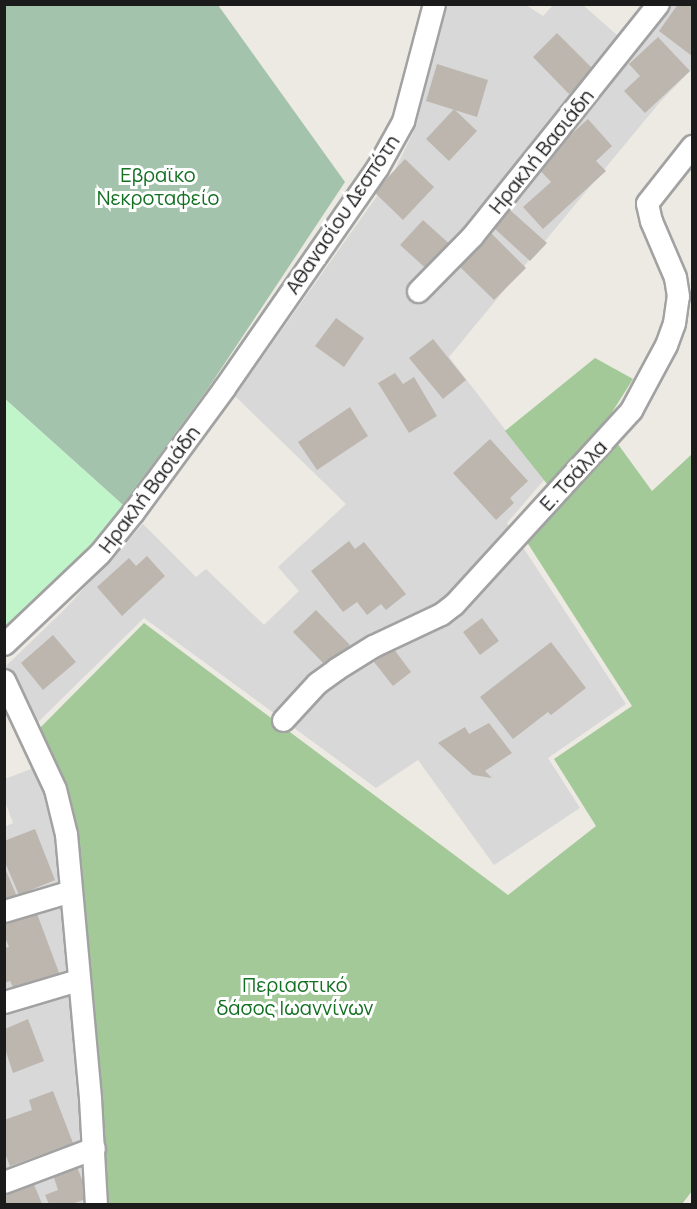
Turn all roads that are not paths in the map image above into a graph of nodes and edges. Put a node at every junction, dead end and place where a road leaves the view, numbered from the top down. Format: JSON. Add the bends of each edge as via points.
{"nodes":[{"id":1,"x":434,"y":4,"type":"edge"},
{"id":2,"x":657,"y":4,"type":"edge"},
{"id":3,"x":693,"y":146,"type":"edge"},
{"id":4,"x":418,"y":291,"type":"dead end"},
{"id":5,"x":274,"y":317,"type":"joint"},
{"id":6,"x":4,"y":644,"type":"edge"},
{"id":7,"x":4,"y":680,"type":"edge"},
{"id":8,"x":283,"y":720,"type":"dead end"},
{"id":9,"x":71,"y":891,"type":"junction"},
{"id":10,"x":4,"y":911,"type":"edge"},
{"id":11,"x":78,"y":981,"type":"junction"},
{"id":12,"x":4,"y":1002,"type":"edge"},
{"id":13,"x":94,"y":1148,"type":"junction"},
{"id":14,"x":4,"y":1182,"type":"edge"},
{"id":15,"x":96,"y":1204,"type":"edge"}],
"edges":[{"from":1,"to":5,"type":"street","name":"Αθανασίου Δεσπότη","via":[[398,131],[377,168]]},
{"from":2,"to":4,"type":"street","name":"Ηρακλή Βασιάδη","via":[[472,236]]},
{"from":3,"to":8,"type":"street","name":"Ε. Τσάλλα","via":[[647,203],[657,238],[675,277],[678,296],[666,345],[632,410],[454,604],[336,669],[317,683]]},
{"from":5,"to":6,"type":"street","name":"Ηρακλή Βασιάδη","via":[[165,470],[99,554]]},
{"from":7,"to":9,"type":"street","via":[[59,801]]},
{"from":9,"to":10,"type":"street"},
{"from":9,"to":11,"type":"street"},
{"from":11,"to":12,"type":"street"},
{"from":11,"to":13,"type":"street"},
{"from":13,"to":14,"type":"street"},
{"from":13,"to":15,"type":"street"}]}
